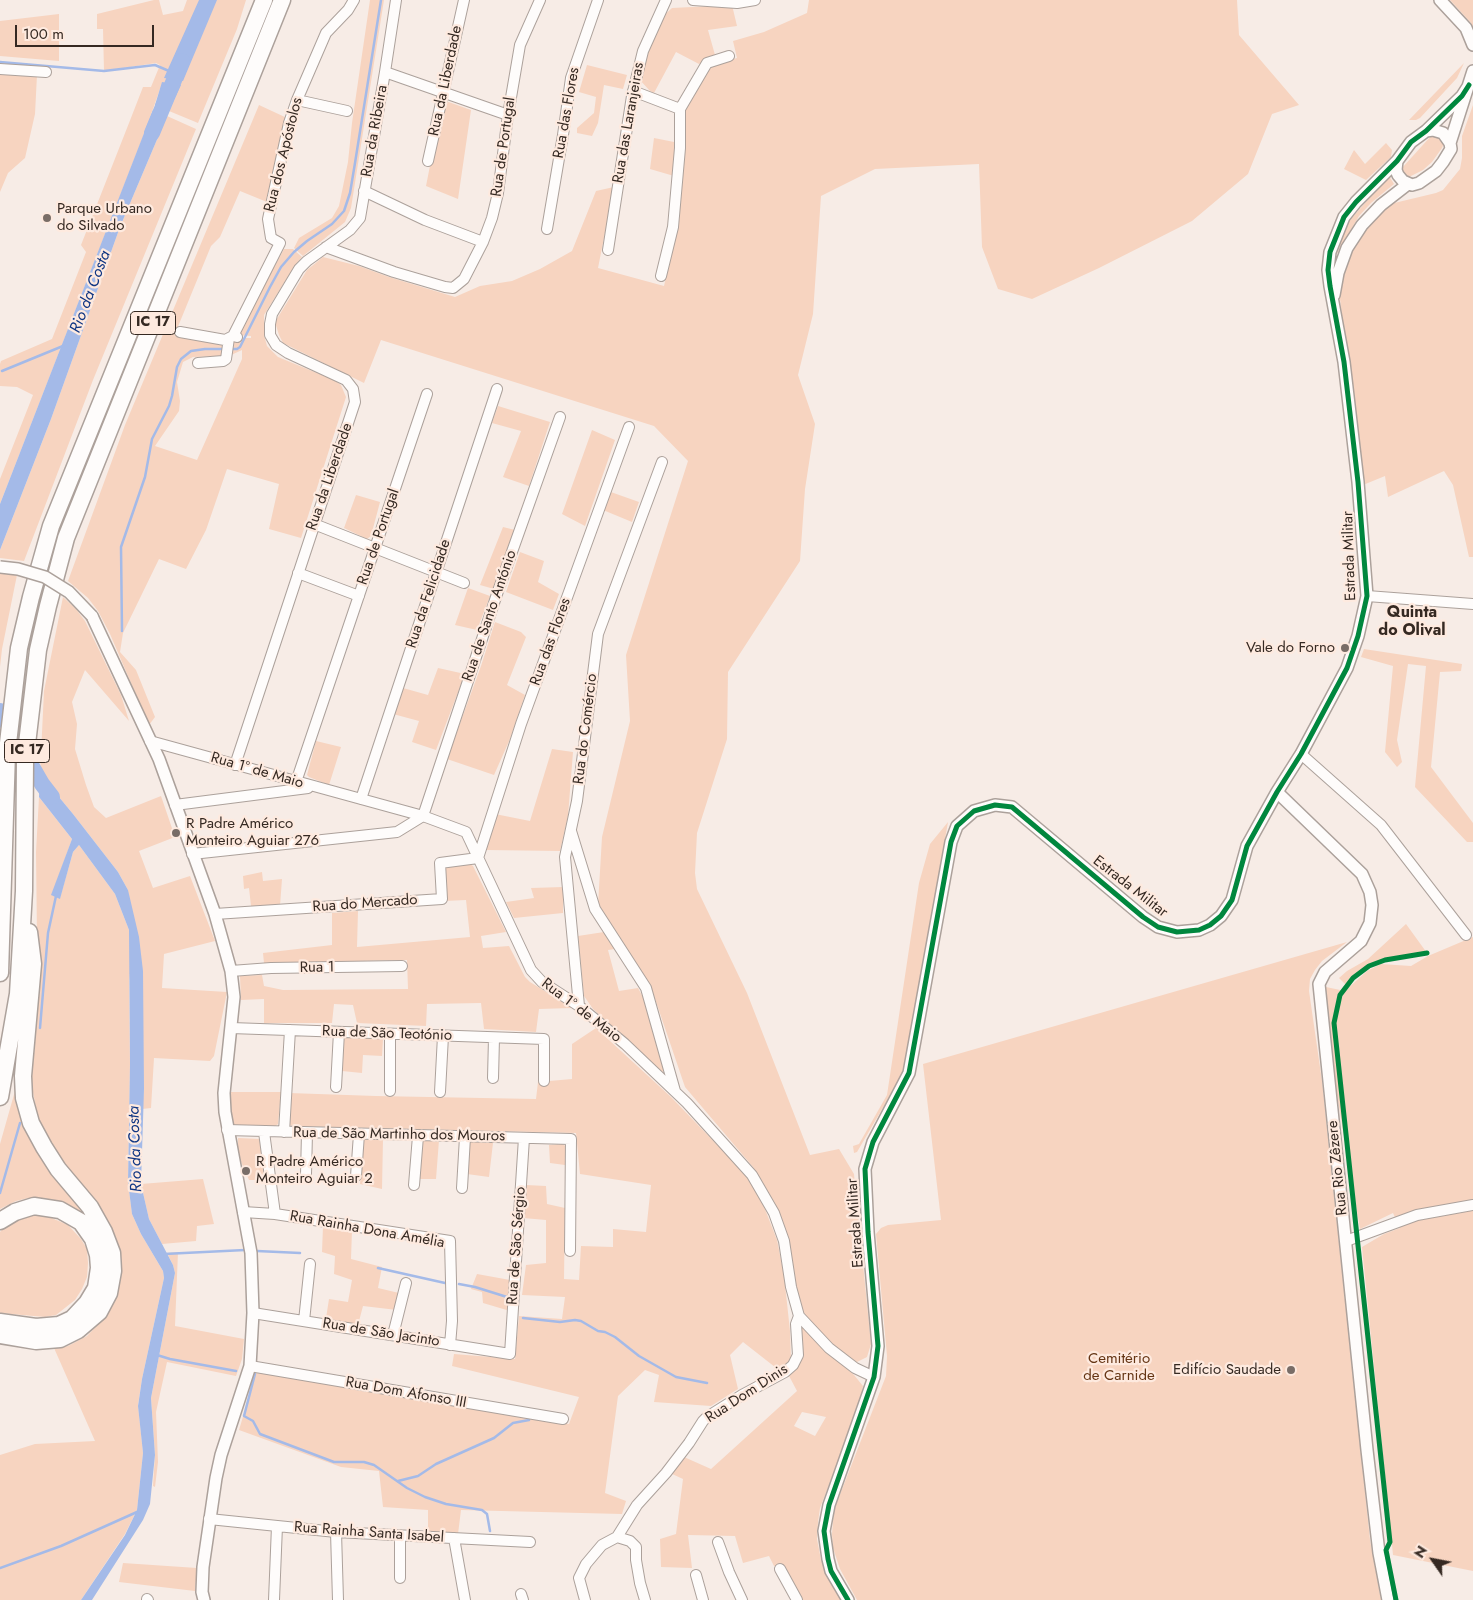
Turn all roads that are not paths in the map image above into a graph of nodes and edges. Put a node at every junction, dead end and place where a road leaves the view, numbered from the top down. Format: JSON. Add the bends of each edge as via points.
{"nodes":[{"id":1,"x":264,"y":0,"type":"edge"},
{"id":2,"x":282,"y":0,"type":"edge"},
{"id":3,"x":354,"y":0,"type":"edge"},
{"id":4,"x":396,"y":0,"type":"edge"},
{"id":5,"x":464,"y":0,"type":"edge"},
{"id":6,"x":540,"y":0,"type":"edge"},
{"id":7,"x":598,"y":0,"type":"edge"},
{"id":8,"x":666,"y":0,"type":"edge"},
{"id":9,"x":693,"y":0,"type":"edge"},
{"id":10,"x":755,"y":0,"type":"edge"},
{"id":11,"x":1440,"y":0,"type":"edge"},
{"id":12,"x":1473,"y":45,"type":"edge"},
{"id":13,"x":729,"y":56,"type":"dead end"},
{"id":14,"x":0,"y":69,"type":"edge"},
{"id":15,"x":1473,"y":71,"type":"edge"},
{"id":16,"x":46,"y":72,"type":"dead end"},
{"id":17,"x":385,"y":72,"type":"junction"},
{"id":18,"x":1470,"y":85,"type":"junction"},
{"id":19,"x":633,"y":91,"type":"junction"},
{"id":20,"x":443,"y":93,"type":"junction"},
{"id":21,"x":297,"y":100,"type":"junction"},
{"id":22,"x":680,"y":109,"type":"junction"},
{"id":23,"x":346,"y":110,"type":"dead end"},
{"id":24,"x":508,"y":115,"type":"junction"},
{"id":25,"x":1426,"y":131,"type":"junction"},
{"id":26,"x":1450,"y":143,"type":"junction"},
{"id":27,"x":428,"y":161,"type":"dead end"},
{"id":28,"x":1397,"y":161,"type":"junction"},
{"id":29,"x":1408,"y":184,"type":"junction"},
{"id":30,"x":364,"y":192,"type":"junction"},
{"id":31,"x":547,"y":229,"type":"dead end"},
{"id":32,"x":483,"y":242,"type":"junction"},
{"id":33,"x":326,"y":247,"type":"junction"},
{"id":34,"x":608,"y":250,"type":"dead end"},
{"id":35,"x":661,"y":276,"type":"dead end"},
{"id":36,"x":1333,"y":302,"type":"junction"},
{"id":37,"x":180,"y":332,"type":"dead end"},
{"id":38,"x":232,"y":339,"type":"junction"},
{"id":39,"x":198,"y":363,"type":"dead end"},
{"id":40,"x":497,"y":389,"type":"dead end"},
{"id":41,"x":428,"y":394,"type":"dead end"},
{"id":42,"x":560,"y":417,"type":"dead end"},
{"id":43,"x":629,"y":427,"type":"dead end"},
{"id":44,"x":662,"y":462,"type":"dead end"},
{"id":45,"x":314,"y":524,"type":"junction"},
{"id":46,"x":375,"y":548,"type":"junction"},
{"id":47,"x":0,"y":567,"type":"edge"},
{"id":48,"x":437,"y":572,"type":"junction"},
{"id":49,"x":298,"y":573,"type":"junction"},
{"id":50,"x":464,"y":583,"type":"dead end"},
{"id":51,"x":359,"y":596,"type":"junction"},
{"id":52,"x":1367,"y":596,"type":"junction"},
{"id":53,"x":1473,"y":604,"type":"edge"},
{"id":54,"x":150,"y":741,"type":"junction"},
{"id":55,"x":1301,"y":754,"type":"junction"},
{"id":56,"x":235,"y":765,"type":"junction"},
{"id":57,"x":296,"y":782,"type":"junction"},
{"id":58,"x":314,"y":787,"type":"junction"},
{"id":59,"x":1277,"y":792,"type":"junction"},
{"id":60,"x":361,"y":799,"type":"junction"},
{"id":61,"x":175,"y":805,"type":"junction"},
{"id":62,"x":422,"y":816,"type":"junction"},
{"id":63,"x":571,"y":831,"type":"junction"},
{"id":64,"x":5,"y":854,"type":"junction"},
{"id":65,"x":192,"y":854,"type":"junction"},
{"id":66,"x":478,"y":858,"type":"junction"},
{"id":67,"x":0,"y":888,"type":"edge"},
{"id":68,"x":24,"y":891,"type":"junction"},
{"id":69,"x":215,"y":914,"type":"junction"},
{"id":70,"x":1466,"y":934,"type":"dead end"},
{"id":71,"x":402,"y":966,"type":"dead end"},
{"id":72,"x":231,"y":971,"type":"junction"},
{"id":73,"x":0,"y":973,"type":"edge"},
{"id":74,"x":579,"y":1006,"type":"junction"},
{"id":75,"x":231,"y":1028,"type":"junction"},
{"id":76,"x":290,"y":1030,"type":"junction"},
{"id":77,"x":339,"y":1032,"type":"junction"},
{"id":78,"x":390,"y":1034,"type":"junction"},
{"id":79,"x":443,"y":1036,"type":"junction"},
{"id":80,"x":494,"y":1038,"type":"junction"},
{"id":81,"x":492,"y":1078,"type":"dead end"},
{"id":82,"x":544,"y":1081,"type":"dead end"},
{"id":83,"x":336,"y":1087,"type":"dead end"},
{"id":84,"x":390,"y":1091,"type":"dead end"},
{"id":85,"x":440,"y":1092,"type":"dead end"},
{"id":86,"x":676,"y":1092,"type":"junction"},
{"id":87,"x":0,"y":1097,"type":"edge"},
{"id":88,"x":227,"y":1130,"type":"junction"},
{"id":89,"x":264,"y":1132,"type":"junction"},
{"id":90,"x":284,"y":1132,"type":"junction"},
{"id":91,"x":307,"y":1133,"type":"junction"},
{"id":92,"x":359,"y":1134,"type":"junction"},
{"id":93,"x":418,"y":1136,"type":"junction"},
{"id":94,"x":465,"y":1137,"type":"junction"},
{"id":95,"x":524,"y":1138,"type":"junction"},
{"id":96,"x":306,"y":1174,"type":"dead end"},
{"id":97,"x":356,"y":1176,"type":"dead end"},
{"id":98,"x":414,"y":1185,"type":"dead end"},
{"id":99,"x":462,"y":1188,"type":"dead end"},
{"id":100,"x":1473,"y":1205,"type":"edge"},
{"id":101,"x":243,"y":1212,"type":"junction"},
{"id":102,"x":275,"y":1214,"type":"junction"},
{"id":103,"x":0,"y":1220,"type":"edge"},
{"id":104,"x":1346,"y":1241,"type":"junction"},
{"id":105,"x":570,"y":1250,"type":"dead end"},
{"id":106,"x":310,"y":1264,"type":"dead end"},
{"id":107,"x":406,"y":1283,"type":"dead end"},
{"id":108,"x":253,"y":1313,"type":"junction"},
{"id":109,"x":800,"y":1316,"type":"junction"},
{"id":110,"x":304,"y":1321,"type":"junction"},
{"id":111,"x":0,"y":1322,"type":"edge"},
{"id":112,"x":0,"y":1335,"type":"edge"},
{"id":113,"x":393,"y":1335,"type":"junction"},
{"id":114,"x":450,"y":1345,"type":"junction"},
{"id":115,"x":510,"y":1354,"type":"joint"},
{"id":116,"x":250,"y":1366,"type":"junction"},
{"id":117,"x":874,"y":1377,"type":"junction"},
{"id":118,"x":563,"y":1420,"type":"dead end"},
{"id":119,"x":209,"y":1519,"type":"junction"},
{"id":120,"x":278,"y":1526,"type":"junction"},
{"id":121,"x":336,"y":1532,"type":"junction"},
{"id":122,"x":400,"y":1535,"type":"junction"},
{"id":123,"x":617,"y":1537,"type":"junction"},
{"id":124,"x":454,"y":1538,"type":"junction"},
{"id":125,"x":530,"y":1542,"type":"dead end"},
{"id":126,"x":718,"y":1542,"type":"dead end"},
{"id":127,"x":780,"y":1569,"type":"dead end"},
{"id":128,"x":696,"y":1575,"type":"dead end"},
{"id":129,"x":400,"y":1578,"type":"dead end"},
{"id":130,"x":204,"y":1600,"type":"edge"},
{"id":131,"x":274,"y":1600,"type":"edge"},
{"id":132,"x":338,"y":1600,"type":"edge"},
{"id":133,"x":465,"y":1600,"type":"edge"},
{"id":134,"x":585,"y":1600,"type":"edge"},
{"id":135,"x":645,"y":1600,"type":"edge"},
{"id":136,"x":703,"y":1600,"type":"edge"},
{"id":137,"x":742,"y":1600,"type":"edge"},
{"id":138,"x":797,"y":1600,"type":"edge"},
{"id":139,"x":848,"y":1600,"type":"edge"},
{"id":140,"x":1388,"y":1600,"type":"edge"}],
"edges":[{"from":1,"to":64,"type":"highway","number":"IC 17","via":[[52,526],[19,648],[7,752]]},
{"from":2,"to":68,"type":"highway","number":"IC 17","via":[[66,538],[38,650],[25,761]]},
{"from":3,"to":21,"type":"street","name":"Rua dos Apóstolos","via":[[326,33]]},
{"from":4,"to":17,"type":"street","name":"Rua da Ribeira"},
{"from":5,"to":20,"type":"street","name":"Rua da Liberdade"},
{"from":6,"to":24,"type":"street","name":"Rua de Portugal","via":[[520,45]]},
{"from":7,"to":31,"type":"street","name":"Rua das Flores","via":[[571,78]]},
{"from":8,"to":19,"type":"street","name":"Rua das Laranjeiras","via":[[643,51]]},
{"from":9,"to":10,"type":"street","via":[[737,3]]},
{"from":11,"to":12,"type":"street","via":[[1466,28]]},
{"from":13,"to":22,"type":"street","via":[[707,64]]},
{"from":14,"to":16,"type":"street"},
{"from":15,"to":18,"type":"street","name":"Estrada Militar"},
{"from":17,"to":20,"type":"street"},
{"from":17,"to":30,"type":"street","name":"Rua da Ribeira"},
{"from":18,"to":25,"type":"street","name":"Estrada Militar"},
{"from":18,"to":26,"type":"street","name":"Estrada Militar"},
{"from":19,"to":22,"type":"street"},
{"from":19,"to":34,"type":"street","name":"Rua das Laranjeiras"},
{"from":20,"to":24,"type":"street"},
{"from":20,"to":27,"type":"street","name":"Rua da Liberdade"},
{"from":21,"to":23,"type":"street"},
{"from":21,"to":38,"type":"street","name":"Rua dos Apóstolos","via":[[268,219],[271,238],[280,242]]},
{"from":22,"to":35,"type":"street","via":[[673,227]]},
{"from":24,"to":32,"type":"street","name":"Rua de Portugal","via":[[498,193]]},
{"from":25,"to":26,"type":"street","via":[[1443,133]]},
{"from":25,"to":28,"type":"street","name":"Estrada Militar","via":[[1411,142]]},
{"from":26,"to":29,"type":"street","name":"Estrada Militar","via":[[1448,155],[1436,170],[1419,183]]},
{"from":28,"to":29,"type":"street","via":[[1398,175]]},
{"from":28,"to":36,"type":"street","name":"Estrada Militar","via":[[1344,218],[1330,252],[1328,270]]},
{"from":29,"to":36,"type":"street","name":"Estrada Militar","via":[[1380,205],[1347,248]]},
{"from":30,"to":32,"type":"street"},
{"from":30,"to":33,"type":"street","name":"Rua da Ribeira","via":[[360,218],[350,230]]},
{"from":32,"to":33,"type":"street","name":"Rua de Portugal","via":[[464,279],[453,288]]},
{"from":33,"to":45,"type":"street","name":"Rua da Liberdade","via":[[299,269],[272,314],[270,324],[270,335],[280,348],[342,378],[354,393],[354,406]]},
{"from":36,"to":52,"type":"street","name":"Estrada Militar","via":[[1344,362],[1357,473]]},
{"from":37,"to":38,"type":"street"},
{"from":38,"to":39,"type":"street","via":[[226,359]]},
{"from":40,"to":48,"type":"street","name":"Rua da Felicidade"},
{"from":41,"to":46,"type":"street","name":"Rua de Portugal"},
{"from":42,"to":62,"type":"street","name":"Rua de Santo António"},
{"from":43,"to":66,"type":"street","name":"Rua das Flores","via":[[522,724]]},
{"from":44,"to":63,"type":"street","name":"Rua do Comércio","via":[[598,634]]},
{"from":45,"to":46,"type":"street"},
{"from":45,"to":49,"type":"street","name":"Rua da Liberdade"},
{"from":46,"to":48,"type":"street"},
{"from":46,"to":51,"type":"street","name":"Rua de Portugal"},
{"from":47,"to":54,"type":"street","bridge":true,"via":[[18,568],[45,577],[69,592],[92,616]]},
{"from":48,"to":50,"type":"street"},
{"from":48,"to":60,"type":"street","name":"Rua da Felicidade"},
{"from":49,"to":51,"type":"street","name":"Rua de Portugal"},
{"from":49,"to":56,"type":"street","name":"Rua da Liberdade"},
{"from":51,"to":57,"type":"street","name":"Rua de Portugal"},
{"from":52,"to":53,"type":"street"},
{"from":52,"to":55,"type":"street","name":"Estrada Militar","via":[[1347,668]]},
{"from":54,"to":56,"type":"street","name":"Rua 1º de Maio"},
{"from":54,"to":61,"type":"street"},
{"from":55,"to":59,"type":"street","name":"Estrada Militar"},
{"from":55,"to":70,"type":"street","via":[[1381,825]]},
{"from":56,"to":57,"type":"street","name":"Rua 1º de Maio"},
{"from":57,"to":58,"type":"street","name":"Rua 1º de Maio"},
{"from":58,"to":60,"type":"street","name":"Rua 1º de Maio"},
{"from":58,"to":61,"type":"street"},
{"from":59,"to":104,"type":"street","name":"Rua Rio Zêzere","via":[[1362,874],[1371,898],[1370,923],[1361,941],[1325,972],[1319,984]]},
{"from":59,"to":117,"type":"street","name":"Estrada Militar","via":[[1247,846],[1232,900],[1221,916],[1199,930],[1177,932],[1158,927],[1012,808],[995,805],[974,811],[957,826],[951,842],[910,1073],[873,1142],[865,1169],[878,1346]]},
{"from":60,"to":62,"type":"street","name":"Rua 1º de Maio"},
{"from":61,"to":65,"type":"street"},
{"from":62,"to":65,"type":"street","via":[[397,832]]},
{"from":62,"to":66,"type":"street","name":"Rua 1º de Maio","via":[[466,832]]},
{"from":63,"to":74,"type":"street","name":"Rua do Comércio","via":[[565,856]]},
{"from":63,"to":86,"type":"street","via":[[595,908],[646,988]]},
{"from":64,"to":67,"type":"highway"},
{"from":64,"to":73,"type":"highway","number":"IC 17"},
{"from":65,"to":69,"type":"street"},
{"from":66,"to":69,"type":"street","name":"Rua do Mercado","via":[[440,863],[442,898]]},
{"from":66,"to":74,"type":"street","name":"Rua 1º de Maio","via":[[531,970],[542,982]]},
{"from":68,"to":87,"type":"highway","number":"IC 17","via":[[18,994]]},
{"from":68,"to":112,"type":"highway","via":[[33,964],[24,1098],[31,1122],[44,1147],[90,1207],[104,1232],[112,1253],[113,1271],[109,1293],[99,1312],[78,1330],[60,1339],[36,1341]]},
{"from":69,"to":72,"type":"street"},
{"from":71,"to":72,"type":"street","name":"Rua 1"},
{"from":72,"to":75,"type":"street","via":[[234,997]]},
{"from":74,"to":86,"type":"street","name":"Rua 1º de Maio"},
{"from":75,"to":76,"type":"street","name":"Rua de São Teotónio"},
{"from":75,"to":88,"type":"street","via":[[224,1093]]},
{"from":76,"to":77,"type":"street","name":"Rua de São Teotónio"},
{"from":76,"to":90,"type":"street"},
{"from":77,"to":78,"type":"street","name":"Rua de São Teotónio"},
{"from":77,"to":83,"type":"street"},
{"from":78,"to":79,"type":"street","name":"Rua de São Teotónio"},
{"from":78,"to":84,"type":"street"},
{"from":79,"to":80,"type":"street","name":"Rua de São Teotónio"},
{"from":79,"to":85,"type":"street"},
{"from":80,"to":81,"type":"street"},
{"from":80,"to":82,"type":"street","name":"Rua de São Teotónio","via":[[544,1040]]},
{"from":86,"to":109,"type":"street","name":"Rua 1º de Maio","via":[[752,1174],[774,1213],[784,1241]]},
{"from":88,"to":89,"type":"street","name":"Rua de São Martinho dos Mouros"},
{"from":88,"to":101,"type":"street"},
{"from":89,"to":90,"type":"street","name":"Rua de São Martinho dos Mouros"},
{"from":89,"to":102,"type":"street"},
{"from":90,"to":91,"type":"street","name":"Rua de São Martinho dos Mouros"},
{"from":91,"to":92,"type":"street","name":"Rua de São Martinho dos Mouros"},
{"from":91,"to":96,"type":"street"},
{"from":92,"to":93,"type":"street","name":"Rua de São Martinho dos Mouros"},
{"from":92,"to":97,"type":"street"},
{"from":93,"to":94,"type":"street","name":"Rua de São Martinho dos Mouros"},
{"from":93,"to":98,"type":"street"},
{"from":94,"to":95,"type":"street","name":"Rua de São Martinho dos Mouros"},
{"from":94,"to":99,"type":"street"},
{"from":95,"to":105,"type":"street","name":"Rua de São Martinho dos Mouros","via":[[571,1139]]},
{"from":95,"to":115,"type":"street","name":"Rua de São Sérgio"},
{"from":100,"to":104,"type":"street","via":[[1417,1214]]},
{"from":101,"to":102,"type":"street","name":"Rua Rainha Dona Amélia"},
{"from":101,"to":108,"type":"street","via":[[251,1253]]},
{"from":102,"to":114,"type":"street","name":"Rua Rainha Dona Amélia","via":[[450,1241]]},
{"from":103,"to":111,"type":"highway","via":[[34,1206],[60,1210],[81,1222],[93,1239],[99,1268],[96,1288],[72,1319],[59,1325],[36,1327]]},
{"from":104,"to":140,"type":"street","name":"Rua Rio Zêzere","via":[[1379,1553]]},
{"from":106,"to":110,"type":"street"},
{"from":107,"to":113,"type":"street"},
{"from":108,"to":110,"type":"street","name":"Rua de São Jacinto"},
{"from":108,"to":116,"type":"street"},
{"from":109,"to":117,"type":"street","name":"Rua 1º de Maio","via":[[829,1348],[855,1368]]},
{"from":109,"to":123,"type":"street","name":"Rua Dom Dinis","via":[[796,1324],[798,1355],[793,1365],[707,1417],[637,1506]]},
{"from":110,"to":113,"type":"street","name":"Rua de São Jacinto"},
{"from":113,"to":114,"type":"street","name":"Rua de São Jacinto"},
{"from":114,"to":115,"type":"street","name":"Rua de São Jacinto"},
{"from":116,"to":118,"type":"street","name":"Rua Dom Afonso III"},
{"from":116,"to":119,"type":"street","via":[[219,1465]]},
{"from":117,"to":139,"type":"street","name":"Estrada Militar","via":[[826,1520],[825,1537],[831,1571]]},
{"from":119,"to":120,"type":"street","name":"Rua Rainha Santa Isabel"},
{"from":119,"to":130,"type":"street","via":[[203,1567]]},
{"from":120,"to":121,"type":"street","name":"Rua Rainha Santa Isabel"},
{"from":120,"to":131,"type":"street"},
{"from":121,"to":122,"type":"street","name":"Rua Rainha Santa Isabel"},
{"from":121,"to":132,"type":"street"},
{"from":122,"to":124,"type":"street","name":"Rua Rainha Santa Isabel"},
{"from":122,"to":129,"type":"street"},
{"from":123,"to":134,"type":"street","via":[[602,1545],[586,1564],[579,1578]]},
{"from":123,"to":135,"type":"street","via":[[630,1541],[636,1547]]},
{"from":124,"to":125,"type":"street","name":"Rua Rainha Santa Isabel"},
{"from":124,"to":133,"type":"street"},
{"from":126,"to":137,"type":"street"},
{"from":127,"to":138,"type":"street"},
{"from":128,"to":136,"type":"street"}]}
